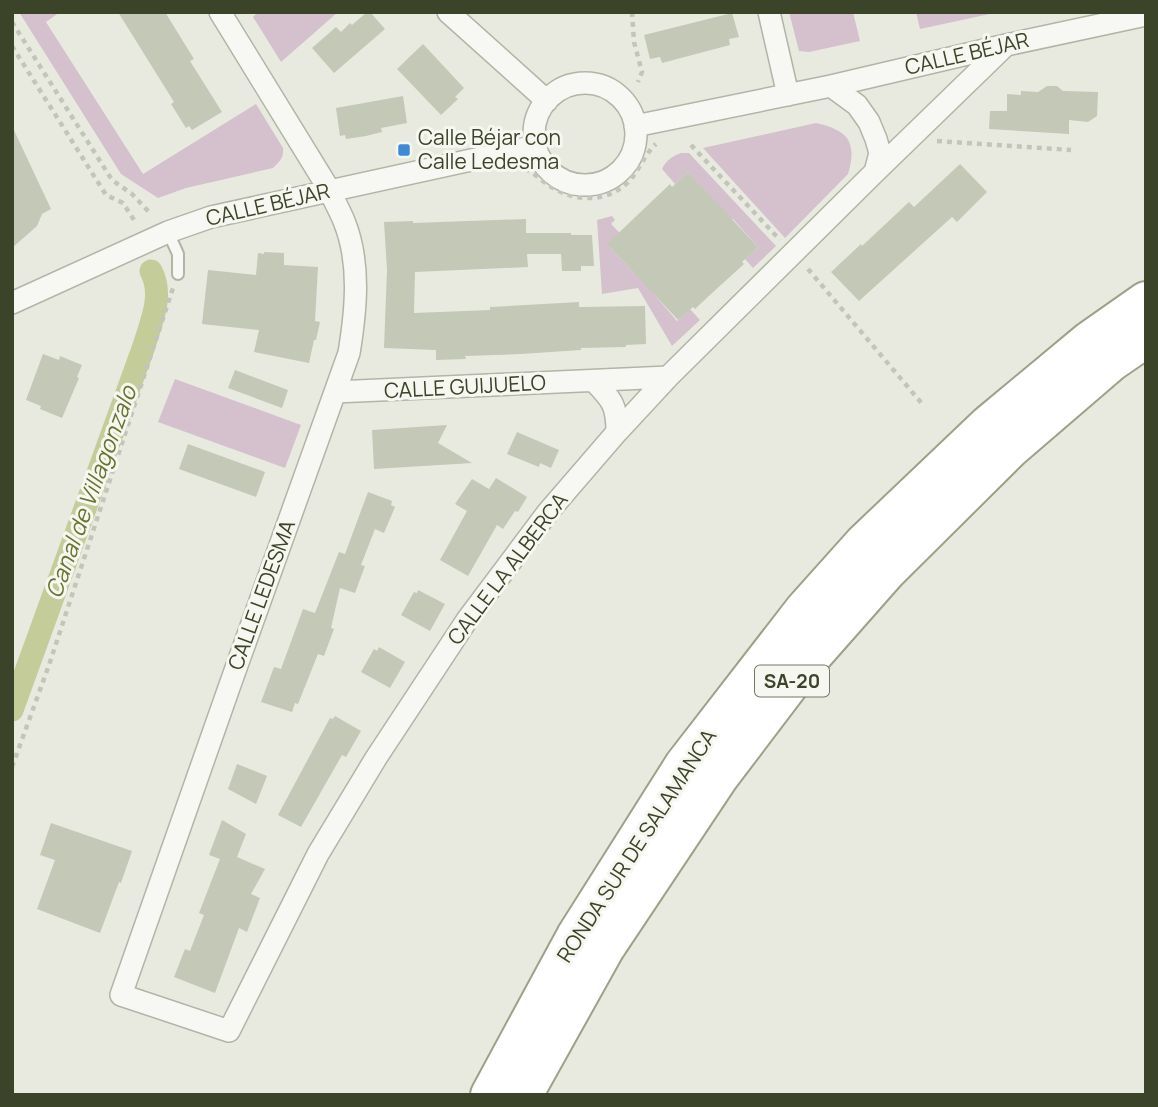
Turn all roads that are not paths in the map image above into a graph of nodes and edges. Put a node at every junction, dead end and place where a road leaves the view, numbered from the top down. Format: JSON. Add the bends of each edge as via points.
{"nodes":[{"id":1,"x":220,"y":12,"type":"edge"},
{"id":2,"x":448,"y":12,"type":"edge"},
{"id":3,"x":769,"y":12,"type":"edge"},
{"id":4,"x":1146,"y":15,"type":"edge"},
{"id":5,"x":1095,"y":19,"type":"edge"},
{"id":6,"x":1006,"y":45,"type":"junction"},
{"id":7,"x":831,"y":86,"type":"junction"},
{"id":8,"x":788,"y":95,"type":"junction"},
{"id":9,"x":547,"y":101,"type":"junction"},
{"id":10,"x":635,"y":126,"type":"junction"},
{"id":11,"x":535,"y":146,"type":"junction"},
{"id":12,"x":875,"y":172,"type":"junction"},
{"id":13,"x":330,"y":191,"type":"junction"},
{"id":14,"x":168,"y":232,"type":"junction"},
{"id":15,"x":178,"y":274,"type":"road end"},
{"id":16,"x":1146,"y":301,"type":"edge"},
{"id":17,"x":12,"y":303,"type":"edge"},
{"id":18,"x":1146,"y":338,"type":"edge"},
{"id":19,"x":668,"y":377,"type":"junction"},
{"id":20,"x":594,"y":381,"type":"junction"},
{"id":21,"x":335,"y":393,"type":"junction"},
{"id":22,"x":617,"y":432,"type":"junction"},
{"id":23,"x":229,"y":1031,"type":"joint"},
{"id":24,"x":490,"y":1095,"type":"edge"},
{"id":25,"x":523,"y":1095,"type":"edge"}],
"edges":[{"from":1,"to":13,"type":"street","name":"CALLE LEDESMA"},
{"from":2,"to":9,"type":"street"},
{"from":3,"to":8,"type":"street"},
{"from":4,"to":5,"type":"street","name":"CALLE BÉJAR"},
{"from":5,"to":6,"type":"street","name":"CALLE BÉJAR"},
{"from":6,"to":7,"type":"street","name":"CALLE BÉJAR"},
{"from":6,"to":12,"type":"street","name":"CALLE LA ALBERCA"},
{"from":7,"to":8,"type":"street","name":"CALLE BÉJAR"},
{"from":7,"to":12,"type":"street","via":[[857,105],[869,122],[880,153]]},
{"from":8,"to":10,"type":"street","name":"CALLE BÉJAR"},
{"from":9,"to":10,"type":"street","via":[[566,88],[599,85],[619,97]]},
{"from":9,"to":11,"type":"street","via":[[536,121]]},
{"from":10,"to":11,"type":"street","via":[[629,160],[614,176],[592,185],[563,181],[544,164]]},
{"from":11,"to":13,"type":"street","name":"CALLE BÉJAR"},
{"from":12,"to":19,"type":"street","name":"CALLE LA ALBERCA"},
{"from":13,"to":14,"type":"street","name":"CALLE BÉJAR","via":[[211,217]]},
{"from":13,"to":21,"type":"street","name":"CALLE LEDESMA","via":[[345,222],[355,281],[349,353]]},
{"from":14,"to":15,"type":"lane","via":[[178,254]]},
{"from":14,"to":17,"type":"street","name":"CALLE BÉJAR"},
{"from":16,"to":24,"type":"highway","name":"RONDA SUR DE SALAMANCA","number":"SA-20","via":[[1089,341],[988,425],[864,543],[804,610],[684,765],[576,936]]},
{"from":18,"to":25,"type":"highway","name":"RONDA SUR DE SALAMANCA","number":"SA-20","via":[[1111,362],[1011,449],[887,571],[804,665],[719,777],[605,948]]},
{"from":19,"to":20,"type":"street","name":"CALLE GUIJUELO"},
{"from":19,"to":22,"type":"street","name":"CALLE LA ALBERCA"},
{"from":20,"to":21,"type":"street","name":"CALLE GUIJUELO"},
{"from":20,"to":22,"type":"street","via":[[611,399]]},
{"from":21,"to":23,"type":"street","name":"CALLE LEDESMA","via":[[121,995]]},
{"from":22,"to":23,"type":"street","name":"CALLE LA ALBERCA","via":[[548,512],[413,699],[318,854]]}]}
